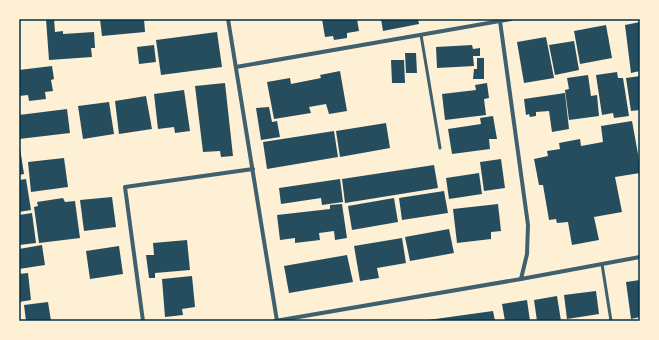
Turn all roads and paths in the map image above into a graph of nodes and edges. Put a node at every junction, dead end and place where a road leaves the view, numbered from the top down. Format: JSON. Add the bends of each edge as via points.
{"nodes":[{"id":1,"x":228,"y":19,"type":"edge"},
{"id":2,"x":511,"y":19,"type":"edge"},
{"id":3,"x":485,"y":21,"type":"edge"},
{"id":4,"x":500,"y":21,"type":"junction"},
{"id":5,"x":421,"y":35,"type":"junction"},
{"id":6,"x":236,"y":67,"type":"junction"},
{"id":7,"x":440,"y":148,"type":"dead end"},
{"id":8,"x":253,"y":169,"type":"junction"},
{"id":9,"x":640,"y":257,"type":"edge"},
{"id":10,"x":602,"y":264,"type":"junction"},
{"id":11,"x":521,"y":279,"type":"junction"},
{"id":12,"x":143,"y":321,"type":"edge"},
{"id":13,"x":276,"y":321,"type":"edge"},
{"id":14,"x":611,"y":321,"type":"edge"}],
"edges":[{"from":1,"to":6,"type":"street"},
{"from":2,"to":4,"type":"street"},
{"from":3,"to":4,"type":"street"},
{"from":3,"to":5,"type":"street"},
{"from":4,"to":11,"type":"street","via":[[528,225],[527,254]]},
{"from":5,"to":6,"type":"street"},
{"from":5,"to":7,"type":"lane"},
{"from":6,"to":8,"type":"street"},
{"from":8,"to":12,"type":"street","via":[[125,187]]},
{"from":8,"to":13,"type":"street"},
{"from":9,"to":10,"type":"street"},
{"from":10,"to":11,"type":"street"},
{"from":10,"to":14,"type":"lane"},
{"from":11,"to":13,"type":"street"}]}
